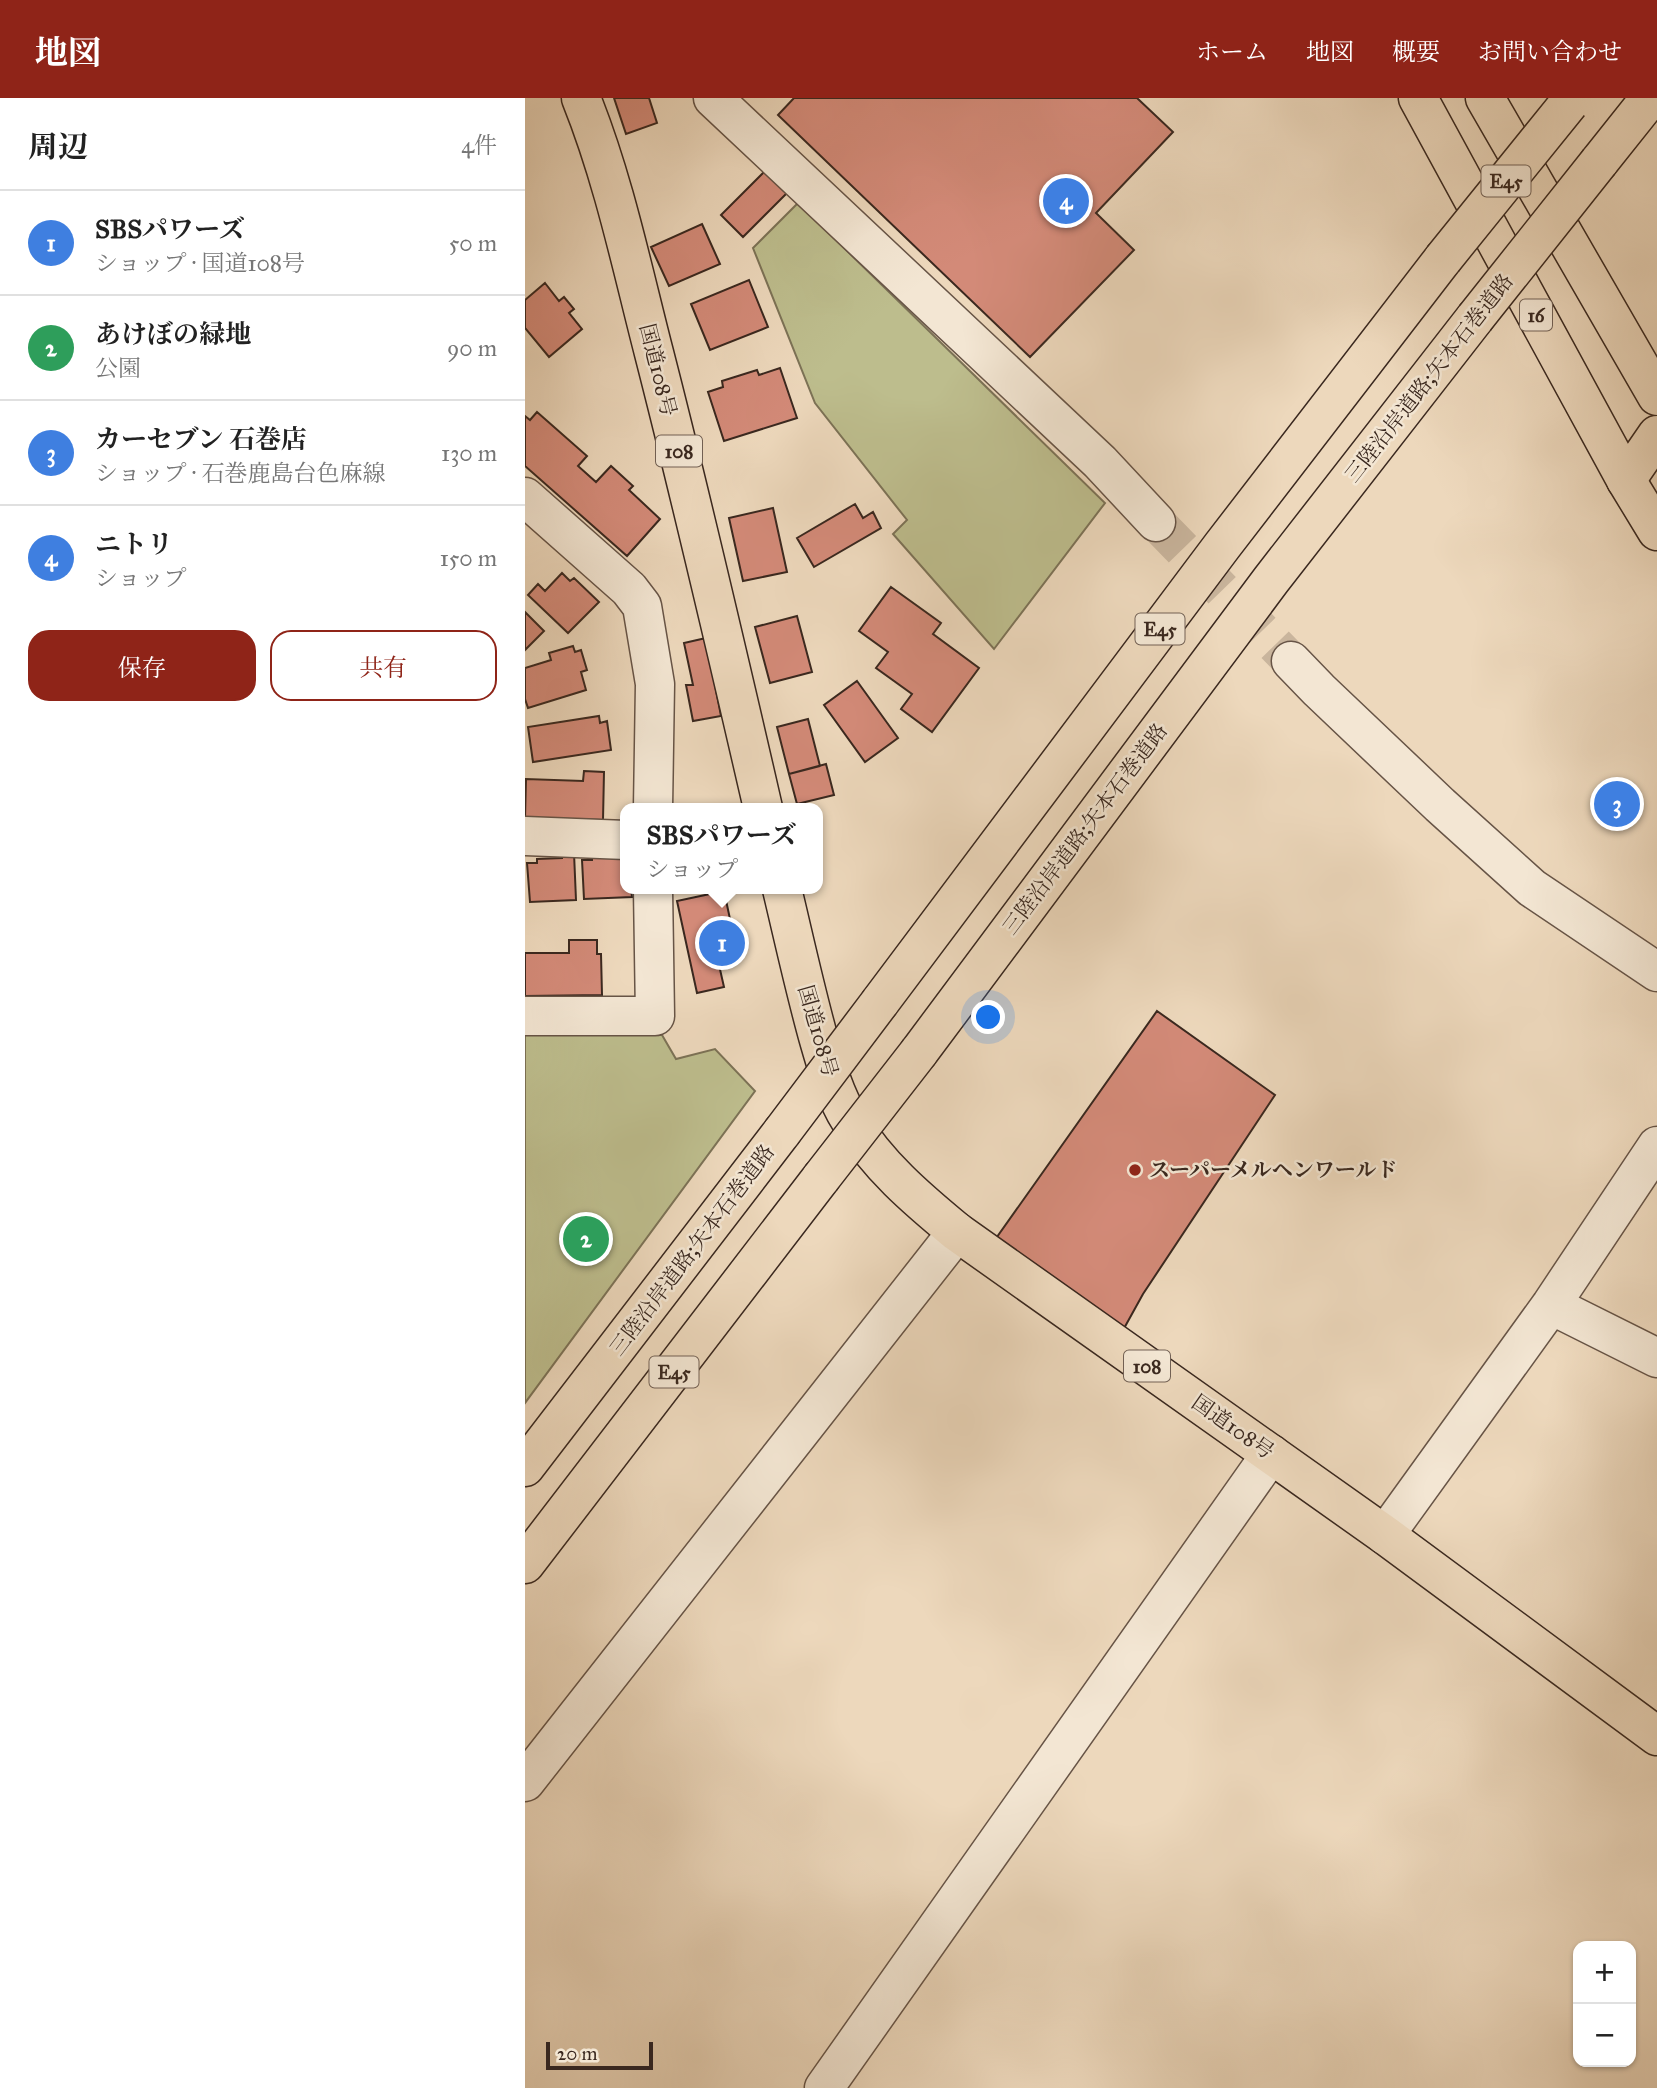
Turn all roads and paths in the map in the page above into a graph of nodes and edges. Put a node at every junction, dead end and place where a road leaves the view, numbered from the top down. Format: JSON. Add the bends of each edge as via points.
{"nodes":[{"id":1,"x":581,"y":98,"type":"edge"},
{"id":2,"x":1418,"y":98,"type":"edge"},
{"id":3,"x":1485,"y":98,"type":"edge"},
{"id":4,"x":1650,"y":98,"type":"edge"},
{"id":5,"x":1571,"y":101,"type":"edge"},
{"id":6,"x":736,"y":105,"type":"edge"},
{"id":7,"x":1657,"y":396,"type":"edge"},
{"id":8,"x":1657,"y":435,"type":"edge"},
{"id":9,"x":1641,"y":479,"type":"edge"},
{"id":10,"x":525,"y":497,"type":"edge"},
{"id":11,"x":1156,"y":522,"type":"tunnel mouth"},
{"id":12,"x":1657,"y":531,"type":"edge"},
{"id":13,"x":1291,"y":661,"type":"tunnel mouth"},
{"id":14,"x":653,"y":803,"type":"edge"},
{"id":15,"x":762,"y":803,"type":"edge"},
{"id":16,"x":525,"y":836,"type":"edge"},
{"id":17,"x":620,"y":840,"type":"edge"},
{"id":18,"x":653,"y":894,"type":"edge"},
{"id":19,"x":783,"y":894,"type":"edge"},
{"id":20,"x":1657,"y":972,"type":"edge"},
{"id":21,"x":525,"y":1016,"type":"edge"},
{"id":22,"x":1657,"y":1146,"type":"edge"},
{"id":23,"x":957,"y":1232,"type":"junction"},
{"id":24,"x":1551,"y":1305,"type":"junction"},
{"id":25,"x":1657,"y":1357,"type":"edge"},
{"id":26,"x":1271,"y":1454,"type":"junction"},
{"id":27,"x":525,"y":1467,"type":"edge"},
{"id":28,"x":1385,"y":1535,"type":"junction"},
{"id":29,"x":525,"y":1564,"type":"edge"},
{"id":30,"x":1657,"y":1736,"type":"edge"},
{"id":31,"x":525,"y":1782,"type":"edge"},
{"id":32,"x":824,"y":2088,"type":"edge"}],
"edges":[{"from":1,"to":15,"type":"main road","name":"国道108号","number":"108","via":[[600,145],[706,556]]},
{"from":2,"to":9,"type":"main road","number":"16"},
{"from":3,"to":7,"type":"main road"},
{"from":4,"to":29,"type":"main road","name":"三陸沿岸道路;矢本石巻道路","number":"E45","bridge":true,"via":[[1263,591],[919,1052]]},
{"from":5,"to":27,"type":"main road","name":"三陸沿岸道路;矢本石巻道路","number":"E45","bridge":true,"via":[[1223,546]]},
{"from":6,"to":11,"type":"street"},
{"from":8,"to":9,"type":"main road"},
{"from":9,"to":12,"type":"main road","number":"16"},
{"from":10,"to":14,"type":"street","via":[[629,589],[642,606],[655,684]]},
{"from":13,"to":20,"type":"street","via":[[1532,888]]},
{"from":16,"to":17,"type":"street"},
{"from":18,"to":21,"type":"street","via":[[655,1017]]},
{"from":19,"to":23,"type":"main road","name":"国道108号","number":"108","via":[[828,1072],[849,1120],[906,1190]]},
{"from":22,"to":24,"type":"street"},
{"from":23,"to":26,"type":"main road","name":"国道108号","number":"108"},
{"from":23,"to":31,"type":"street"},
{"from":24,"to":25,"type":"street"},
{"from":24,"to":28,"type":"street"},
{"from":26,"to":28,"type":"main road","name":"国道108号","number":"108"},
{"from":26,"to":32,"type":"street"},
{"from":28,"to":30,"type":"main road","name":"国道108号","number":"108"}]}
